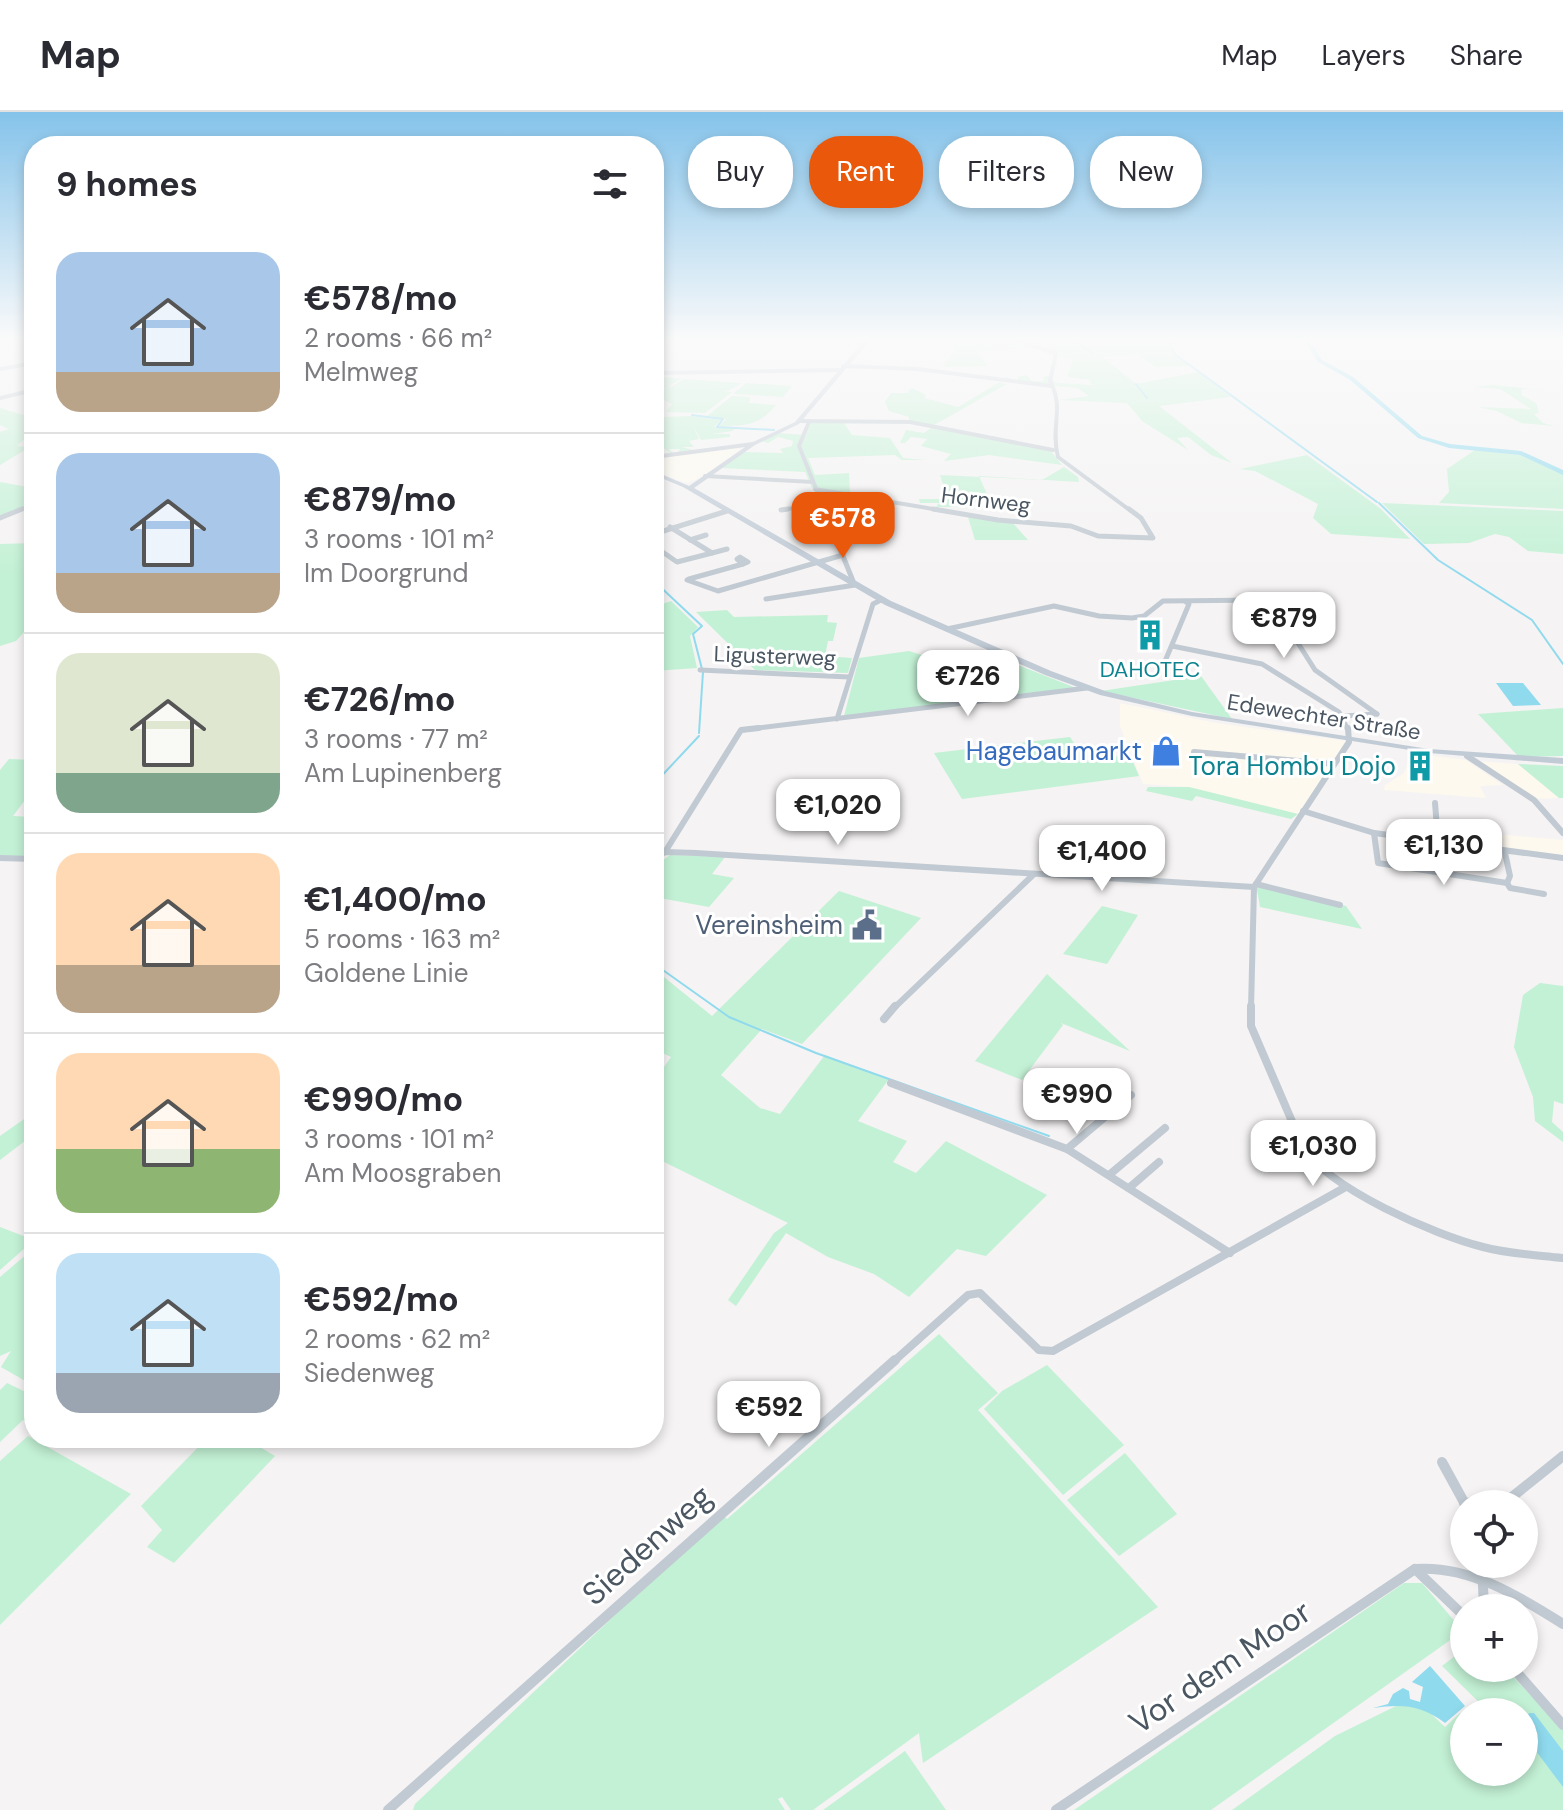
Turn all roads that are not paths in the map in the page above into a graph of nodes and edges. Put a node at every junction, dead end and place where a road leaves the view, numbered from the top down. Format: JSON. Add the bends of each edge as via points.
{"nodes":[{"id":1,"x":802,"y":417,"type":"edge"},
{"id":2,"x":1057,"y":417,"type":"edge"},
{"id":3,"x":799,"y":421,"type":"junction"},
{"id":4,"x":809,"y":422,"type":"junction"},
{"id":5,"x":753,"y":444,"type":"junction"},
{"id":6,"x":1053,"y":450,"type":"junction"},
{"id":7,"x":664,"y":456,"type":"edge"},
{"id":8,"x":664,"y":477,"type":"edge"},
{"id":9,"x":701,"y":479,"type":"junction"},
{"id":10,"x":813,"y":482,"type":"junction"},
{"id":11,"x":687,"y":487,"type":"junction"},
{"id":12,"x":815,"y":489,"type":"junction"},
{"id":13,"x":820,"y":504,"type":"junction"},
{"id":14,"x":24,"y":508,"type":"edge"},
{"id":15,"x":781,"y":510,"type":"dead end"},
{"id":16,"x":727,"y":511,"type":"junction"},
{"id":17,"x":0,"y":518,"type":"edge"},
{"id":18,"x":670,"y":527,"type":"junction"},
{"id":19,"x":664,"y":529,"type":"edge"},
{"id":20,"x":706,"y":535,"type":"dead end"},
{"id":21,"x":690,"y":540,"type":"junction"},
{"id":22,"x":727,"y":549,"type":"dead end"},
{"id":23,"x":712,"y":553,"type":"junction"},
{"id":24,"x":664,"y":554,"type":"edge"},
{"id":25,"x":843,"y":555,"type":"junction"},
{"id":26,"x":816,"y":562,"type":"junction"},
{"id":27,"x":743,"y":564,"type":"dead end"},
{"id":28,"x":854,"y":583,"type":"junction"},
{"id":29,"x":766,"y":599,"type":"dead end"},
{"id":30,"x":881,"y":600,"type":"junction"},
{"id":31,"x":1186,"y":602,"type":"junction"},
{"id":32,"x":947,"y":629,"type":"junction"},
{"id":33,"x":1172,"y":646,"type":"junction"},
{"id":34,"x":1163,"y":666,"type":"dead end"},
{"id":35,"x":700,"y":670,"type":"dead end"},
{"id":36,"x":849,"y":677,"type":"junction"},
{"id":37,"x":1087,"y":688,"type":"junction"},
{"id":38,"x":1344,"y":716,"type":"junction"},
{"id":39,"x":837,"y":719,"type":"junction"},
{"id":40,"x":1349,"y":739,"type":"junction"},
{"id":41,"x":1194,"y":752,"type":"dead end"},
{"id":42,"x":1467,"y":756,"type":"junction"},
{"id":43,"x":1563,"y":761,"type":"edge"},
{"id":44,"x":1334,"y":764,"type":"junction"},
{"id":45,"x":1435,"y":803,"type":"dead end"},
{"id":46,"x":1303,"y":811,"type":"junction"},
{"id":47,"x":1374,"y":833,"type":"junction"},
{"id":48,"x":1563,"y":833,"type":"edge"},
{"id":49,"x":1438,"y":840,"type":"junction"},
{"id":50,"x":665,"y":852,"type":"joint"},
{"id":51,"x":1505,"y":853,"type":"junction"},
{"id":52,"x":0,"y":858,"type":"edge"},
{"id":53,"x":1563,"y":858,"type":"edge"},
{"id":54,"x":24,"y":859,"type":"edge"},
{"id":55,"x":1034,"y":874,"type":"junction"},
{"id":56,"x":1507,"y":883,"type":"junction"},
{"id":57,"x":1255,"y":885,"type":"junction"},
{"id":58,"x":1544,"y":894,"type":"dead end"},
{"id":59,"x":1340,"y":905,"type":"dead end"},
{"id":60,"x":884,"y":1019,"type":"dead end"},
{"id":61,"x":891,"y":1083,"type":"dead end"},
{"id":62,"x":1131,"y":1095,"type":"dead end"},
{"id":63,"x":1165,"y":1128,"type":"dead end"},
{"id":64,"x":1067,"y":1149,"type":"junction"},
{"id":65,"x":1159,"y":1162,"type":"dead end"},
{"id":66,"x":1109,"y":1175,"type":"junction"},
{"id":67,"x":1129,"y":1188,"type":"junction"},
{"id":68,"x":1344,"y":1188,"type":"junction"},
{"id":69,"x":1230,"y":1253,"type":"junction"},
{"id":70,"x":1563,"y":1258,"type":"edge"},
{"id":71,"x":1562,"y":1458,"type":"edge"},
{"id":72,"x":1442,"y":1462,"type":"dead end"},
{"id":73,"x":1457,"y":1490,"type":"edge"},
{"id":74,"x":1521,"y":1490,"type":"edge"},
{"id":75,"x":1415,"y":1569,"type":"junction"},
{"id":76,"x":1484,"y":1578,"type":"edge"},
{"id":77,"x":1485,"y":1583,"type":"junction"},
{"id":78,"x":1485,"y":1594,"type":"edge"},
{"id":79,"x":1450,"y":1603,"type":"edge"},
{"id":80,"x":1563,"y":1624,"type":"edge"},
{"id":81,"x":1525,"y":1682,"type":"edge"},
{"id":82,"x":1563,"y":1725,"type":"edge"},
{"id":83,"x":388,"y":1810,"type":"edge"},
{"id":84,"x":1056,"y":1810,"type":"edge"}],
"edges":[{"from":1,"to":3,"type":"main road"},
{"from":2,"to":6,"type":"street"},
{"from":3,"to":4,"type":"street"},
{"from":3,"to":5,"type":"main road"},
{"from":4,"to":6,"type":"street","via":[[910,422]]},
{"from":4,"to":10,"type":"street","via":[[799,446]]},
{"from":5,"to":7,"type":"street"},
{"from":5,"to":9,"type":"main road"},
{"from":6,"to":12,"type":"street","name":"Hornweg","via":[[1141,518],[1153,538],[1098,536],[1071,526],[998,520]]},
{"from":8,"to":11,"type":"main road","name":"Edewechter Straße"},
{"from":9,"to":10,"type":"street"},
{"from":9,"to":11,"type":"main road"},
{"from":10,"to":12,"type":"street"},
{"from":11,"to":16,"type":"main road","name":"Edewechter Straße"},
{"from":12,"to":13,"type":"street"},
{"from":13,"to":15,"type":"street"},
{"from":13,"to":25,"type":"street"},
{"from":14,"to":17,"type":"street"},
{"from":16,"to":18,"type":"street"},
{"from":16,"to":26,"type":"main road","name":"Edewechter Straße"},
{"from":18,"to":19,"type":"street"},
{"from":18,"to":21,"type":"street"},
{"from":20,"to":21,"type":"street"},
{"from":21,"to":23,"type":"street"},
{"from":22,"to":23,"type":"street"},
{"from":23,"to":24,"type":"street","via":[[674,562]]},
{"from":25,"to":26,"type":"street"},
{"from":25,"to":28,"type":"street"},
{"from":26,"to":27,"type":"street","via":[[718,591],[687,580]]},
{"from":26,"to":28,"type":"main road","name":"Edewechter Straße"},
{"from":28,"to":29,"type":"street"},
{"from":28,"to":30,"type":"main road","name":"Edewechter Straße"},
{"from":30,"to":32,"type":"main road","name":"Edewechter Straße"},
{"from":30,"to":36,"type":"street","via":[[873,604]]},
{"from":31,"to":32,"type":"street","via":[[1163,601],[1144,616],[1132,618],[1054,606]]},
{"from":31,"to":33,"type":"street"},
{"from":31,"to":38,"type":"street","via":[[1264,600],[1315,670],[1377,714]]},
{"from":32,"to":37,"type":"main road","name":"Edewechter Straße"},
{"from":33,"to":34,"type":"street"},
{"from":33,"to":38,"type":"street","via":[[1262,664]]},
{"from":35,"to":36,"type":"street","name":"Ligusterweg"},
{"from":36,"to":39,"type":"street"},
{"from":37,"to":39,"type":"street"},
{"from":37,"to":40,"type":"main road","name":"Edewechter Straße","via":[[1192,714]]},
{"from":38,"to":40,"type":"street"},
{"from":39,"to":50,"type":"street","via":[[741,730]]},
{"from":40,"to":42,"type":"main road","name":"Edewechter Straße"},
{"from":40,"to":44,"type":"street"},
{"from":41,"to":44,"type":"street"},
{"from":42,"to":43,"type":"main road","name":"Edewechter Straße"},
{"from":42,"to":48,"type":"street","via":[[1534,800]]},
{"from":44,"to":46,"type":"street"},
{"from":45,"to":49,"type":"street"},
{"from":46,"to":47,"type":"street"},
{"from":46,"to":57,"type":"street"},
{"from":47,"to":49,"type":"street"},
{"from":47,"to":56,"type":"street","via":[[1376,860],[1382,865]]},
{"from":49,"to":51,"type":"street"},
{"from":50,"to":55,"type":"street"},
{"from":51,"to":53,"type":"street"},
{"from":51,"to":56,"type":"street"},
{"from":52,"to":54,"type":"street"},
{"from":55,"to":57,"type":"street"},
{"from":55,"to":60,"type":"street"},
{"from":56,"to":58,"type":"street"},
{"from":57,"to":59,"type":"street"},
{"from":57,"to":68,"type":"street","via":[[1249,1020],[1303,1147],[1313,1163]]},
{"from":61,"to":64,"type":"street"},
{"from":62,"to":64,"type":"street"},
{"from":63,"to":66,"type":"street"},
{"from":64,"to":66,"type":"street"},
{"from":65,"to":67,"type":"street"},
{"from":66,"to":67,"type":"street"},
{"from":67,"to":69,"type":"street"},
{"from":68,"to":69,"type":"street","name":"Siedenweg"},
{"from":68,"to":70,"type":"street","via":[[1475,1245]]},
{"from":69,"to":83,"type":"street","name":"Siedenweg","via":[[1053,1351],[1039,1350],[987,1297],[968,1295]]},
{"from":71,"to":74,"type":"street"},
{"from":72,"to":73,"type":"street"},
{"from":75,"to":77,"type":"street","via":[[1428,1566]]},
{"from":75,"to":79,"type":"street"},
{"from":75,"to":84,"type":"street","name":"Vor dem Moor"},
{"from":76,"to":77,"type":"street"},
{"from":77,"to":78,"type":"street"},
{"from":77,"to":80,"type":"street"},
{"from":81,"to":82,"type":"street"}]}
